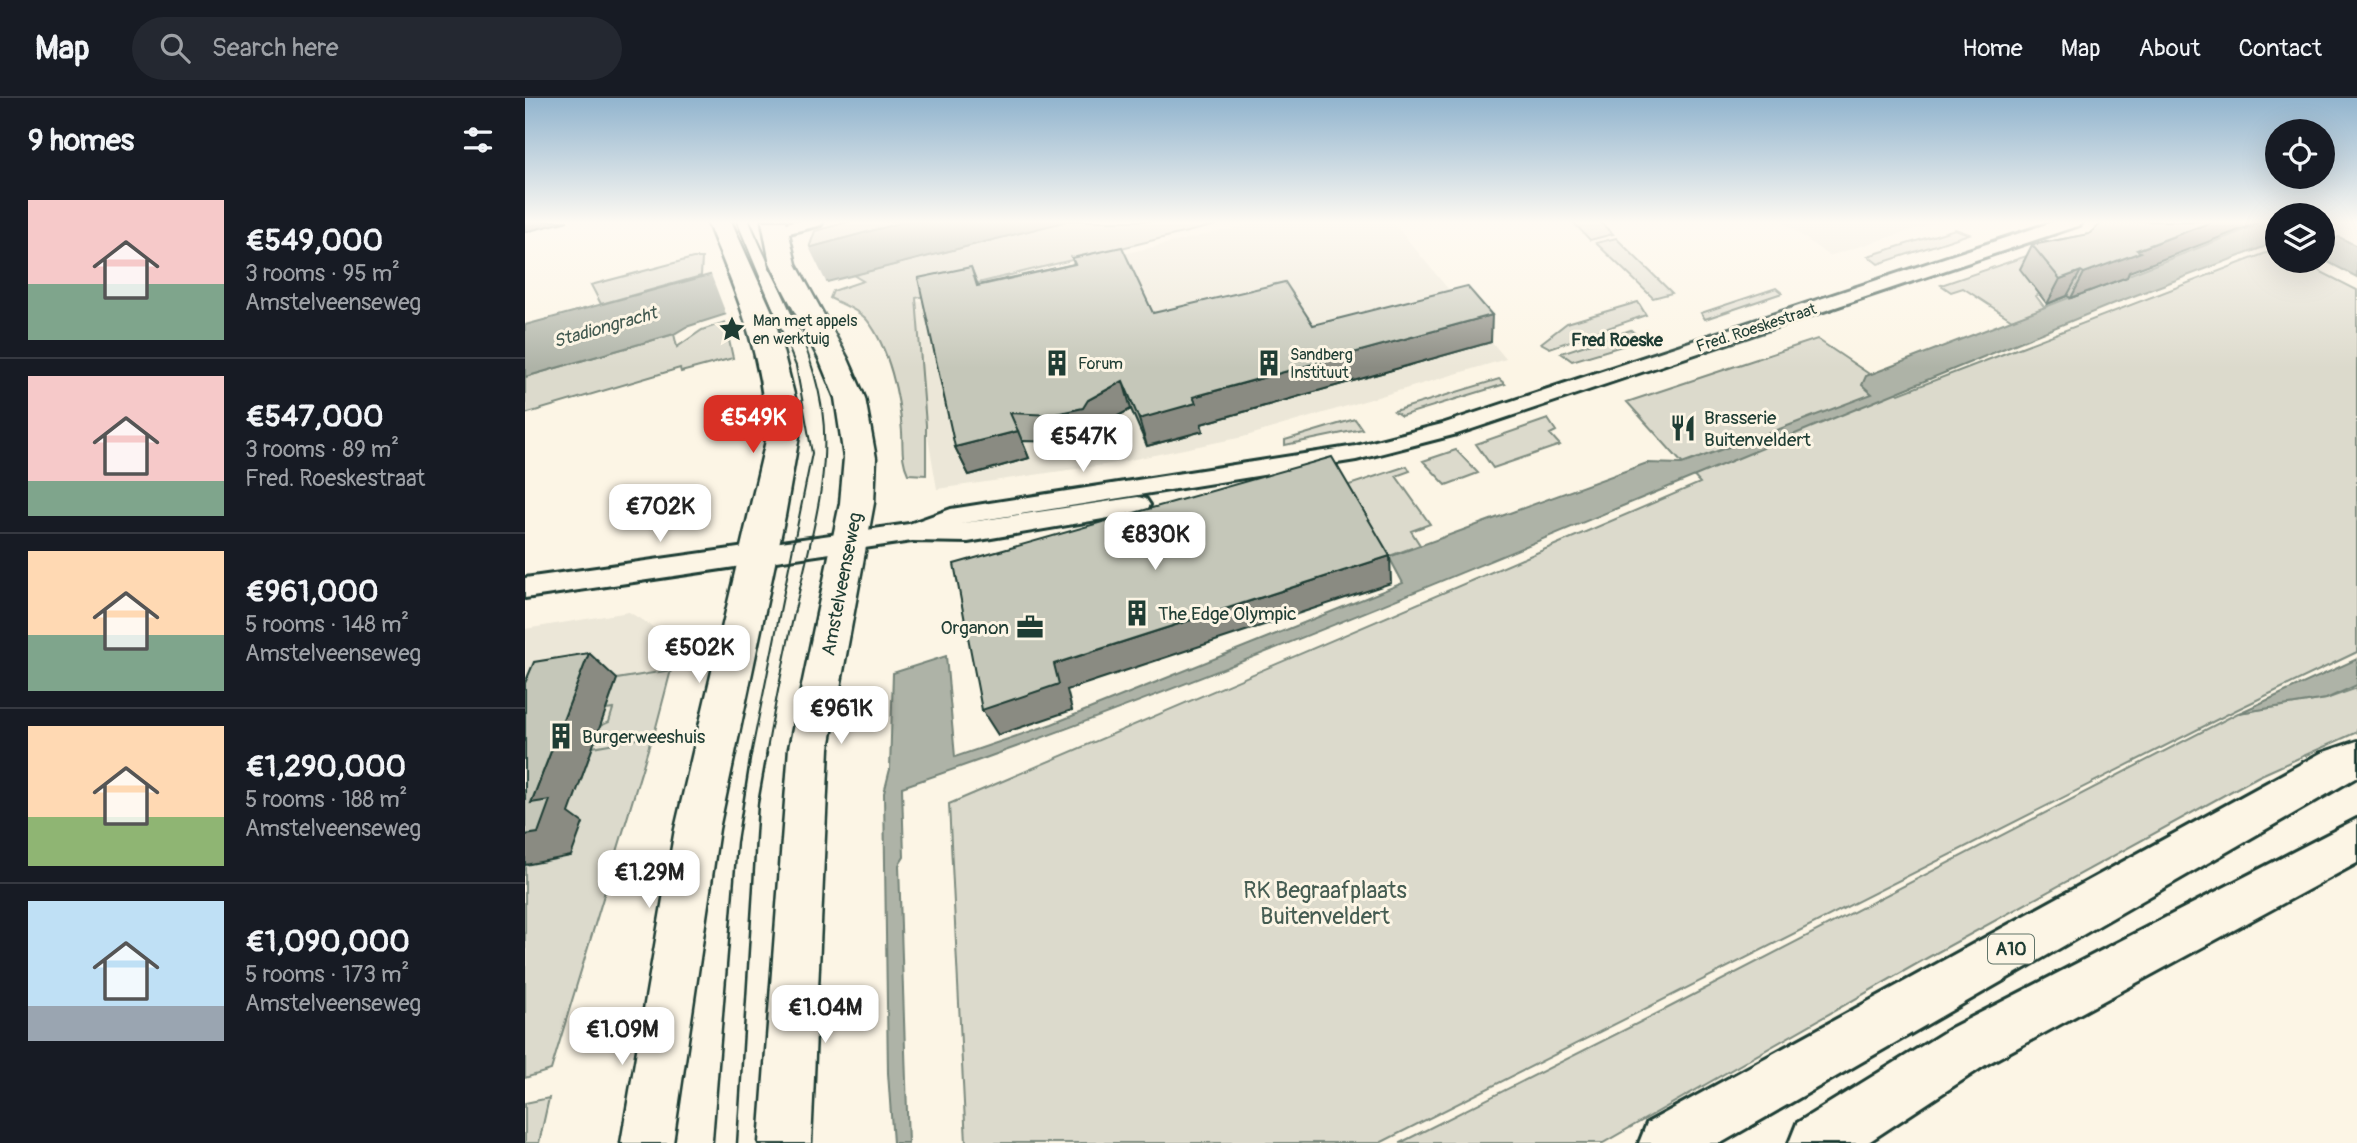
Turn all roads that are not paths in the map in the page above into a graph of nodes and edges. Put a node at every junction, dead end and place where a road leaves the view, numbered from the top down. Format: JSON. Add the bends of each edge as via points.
{"nodes":[{"id":1,"x":741,"y":270,"type":"edge"},
{"id":2,"x":789,"y":270,"type":"edge"},
{"id":3,"x":1927,"y":270,"type":"edge"},
{"id":4,"x":850,"y":542,"type":"junction"},
{"id":5,"x":760,"y":553,"type":"junction"},
{"id":6,"x":525,"y":588,"type":"edge"},
{"id":7,"x":2357,"y":760,"type":"edge"},
{"id":8,"x":2357,"y":840,"type":"edge"},
{"id":9,"x":647,"y":1143,"type":"edge"},
{"id":10,"x":785,"y":1143,"type":"edge"},
{"id":11,"x":1667,"y":1143,"type":"edge"},
{"id":12,"x":1817,"y":1143,"type":"edge"}],
"edges":[{"from":1,"to":5,"type":"main road","via":[[760,316],[780,398],[783,436]]},
{"from":2,"to":4,"type":"main road","name":"Amstelveenseweg","via":[[801,304],[848,386],[859,424],[859,490]]},
{"from":3,"to":4,"type":"street","name":"Fred. Roeskestraat","via":[[1449,429],[1356,453],[1321,471],[968,533],[912,532]]},
{"from":4,"to":5,"type":"street","name":"Fred. Roeskestraat"},
{"from":4,"to":10,"type":"main road","name":"Amstelveenseweg","via":[[809,748]]},
{"from":5,"to":6,"type":"street","name":"Fred. Roeskestraat"},
{"from":5,"to":9,"type":"main road","via":[[697,829]]},
{"from":7,"to":11,"type":"highway","number":"A10","via":[[2336,766]]},
{"from":8,"to":12,"type":"highway","via":[[1969,1046]]}]}
